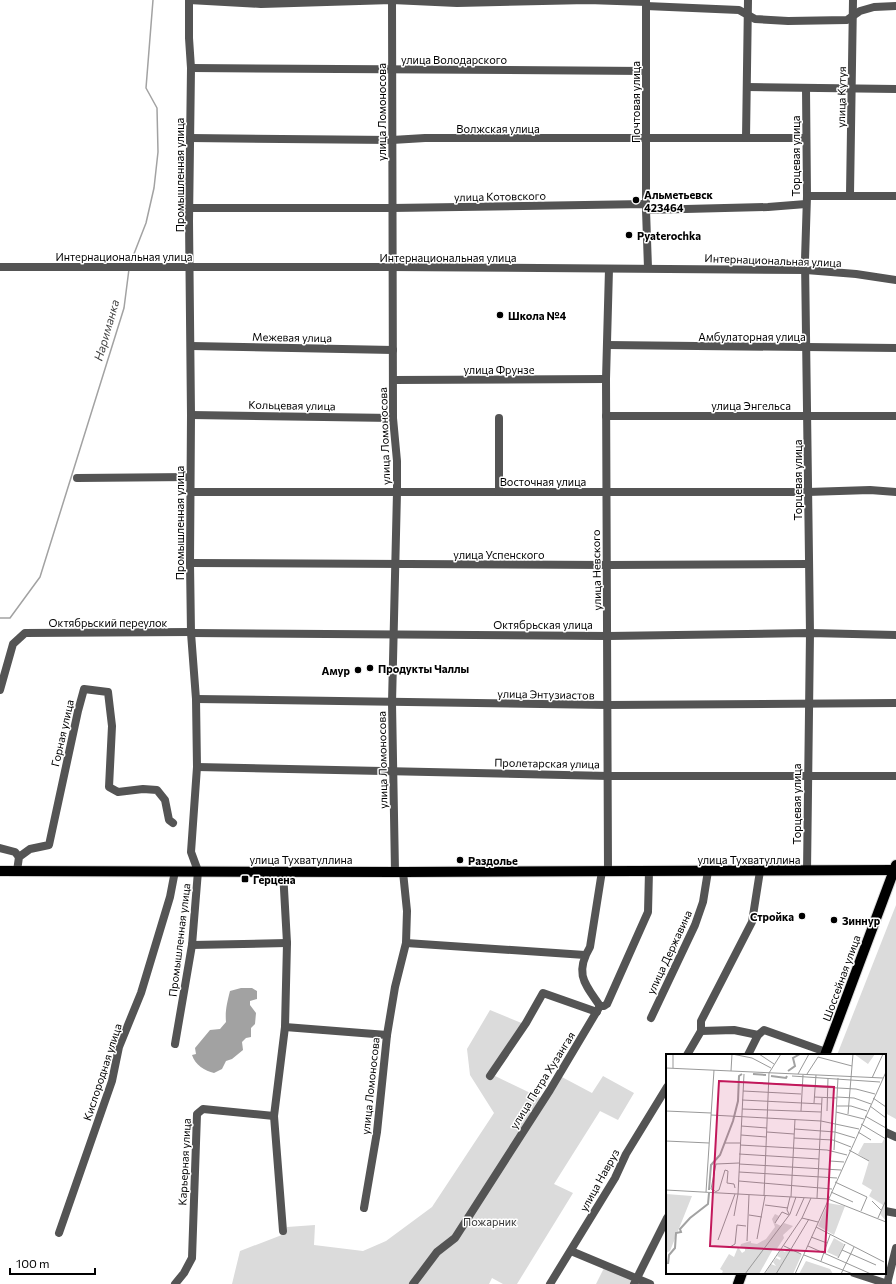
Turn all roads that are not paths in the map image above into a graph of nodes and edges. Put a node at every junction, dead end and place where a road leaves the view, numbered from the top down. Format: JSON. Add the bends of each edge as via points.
{"nodes":[{"id":1,"x":189,"y":0,"type":"edge"},
{"id":2,"x":392,"y":0,"type":"edge"},
{"id":3,"x":748,"y":0,"type":"edge"},
{"id":4,"x":853,"y":0,"type":"edge"},
{"id":5,"x":646,"y":3,"type":"edge"},
{"id":6,"x":896,"y":6,"type":"edge"},
{"id":7,"x":748,"y":16,"type":"junction"},
{"id":8,"x":852,"y":17,"type":"junction"},
{"id":9,"x":191,"y":68,"type":"junction"},
{"id":10,"x":392,"y":70,"type":"junction"},
{"id":11,"x":646,"y":71,"type":"junction"},
{"id":12,"x":747,"y":87,"type":"junction"},
{"id":13,"x":852,"y":88,"type":"junction"},
{"id":14,"x":806,"y":89,"type":"junction"},
{"id":15,"x":896,"y":89,"type":"edge"},
{"id":16,"x":190,"y":138,"type":"junction"},
{"id":17,"x":646,"y":138,"type":"junction"},
{"id":18,"x":746,"y":138,"type":"junction"},
{"id":19,"x":806,"y":138,"type":"junction"},
{"id":20,"x":392,"y":140,"type":"junction"},
{"id":21,"x":850,"y":194,"type":"junction"},
{"id":22,"x":896,"y":196,"type":"edge"},
{"id":23,"x":806,"y":200,"type":"junction"},
{"id":24,"x":646,"y":207,"type":"junction"},
{"id":25,"x":189,"y":208,"type":"junction"},
{"id":26,"x":392,"y":208,"type":"junction"},
{"id":27,"x":0,"y":267,"type":"edge"},
{"id":28,"x":190,"y":267,"type":"junction"},
{"id":29,"x":391,"y":267,"type":"junction"},
{"id":30,"x":648,"y":268,"type":"junction"},
{"id":31,"x":609,"y":269,"type":"junction"},
{"id":32,"x":806,"y":270,"type":"junction"},
{"id":33,"x":896,"y":280,"type":"edge"},
{"id":34,"x":191,"y":346,"type":"junction"},
{"id":35,"x":607,"y":346,"type":"junction"},
{"id":36,"x":806,"y":347,"type":"junction"},
{"id":37,"x":896,"y":348,"type":"edge"},
{"id":38,"x":393,"y":350,"type":"junction"},
{"id":39,"x":393,"y":380,"type":"junction"},
{"id":40,"x":606,"y":380,"type":"junction"},
{"id":41,"x":191,"y":415,"type":"junction"},
{"id":42,"x":606,"y":416,"type":"junction"},
{"id":43,"x":896,"y":416,"type":"edge"},
{"id":44,"x":807,"y":417,"type":"junction"},
{"id":45,"x":393,"y":418,"type":"junction"},
{"id":46,"x":499,"y":418,"type":"dead end"},
{"id":47,"x":77,"y":478,"type":"dead end"},
{"id":48,"x":190,"y":478,"type":"junction"},
{"id":49,"x":190,"y":492,"type":"junction"},
{"id":50,"x":397,"y":492,"type":"junction"},
{"id":51,"x":499,"y":492,"type":"junction"},
{"id":52,"x":606,"y":492,"type":"junction"},
{"id":53,"x":808,"y":492,"type":"junction"},
{"id":54,"x":896,"y":492,"type":"edge"},
{"id":55,"x":190,"y":563,"type":"junction"},
{"id":56,"x":394,"y":564,"type":"junction"},
{"id":57,"x":808,"y":564,"type":"junction"},
{"id":58,"x":607,"y":565,"type":"junction"},
{"id":59,"x":191,"y":633,"type":"junction"},
{"id":60,"x":810,"y":633,"type":"junction"},
{"id":61,"x":393,"y":634,"type":"junction"},
{"id":62,"x":608,"y":636,"type":"junction"},
{"id":63,"x":896,"y":636,"type":"edge"},
{"id":64,"x":0,"y":690,"type":"edge"},
{"id":65,"x":196,"y":699,"type":"junction"},
{"id":66,"x":392,"y":703,"type":"junction"},
{"id":67,"x":808,"y":703,"type":"junction"},
{"id":68,"x":896,"y":703,"type":"edge"},
{"id":69,"x":608,"y":705,"type":"junction"},
{"id":70,"x":197,"y":767,"type":"junction"},
{"id":71,"x":394,"y":772,"type":"junction"},
{"id":72,"x":609,"y":776,"type":"junction"},
{"id":73,"x":807,"y":776,"type":"junction"},
{"id":74,"x":896,"y":776,"type":"edge"},
{"id":75,"x":173,"y":823,"type":"dead end"},
{"id":76,"x":0,"y":848,"type":"edge"},
{"id":77,"x":19,"y":857,"type":"junction"},
{"id":78,"x":895,"y":868,"type":"edge"},
{"id":79,"x":0,"y":870,"type":"edge"},
{"id":80,"x":16,"y":870,"type":"junction"},
{"id":81,"x":175,"y":871,"type":"junction"},
{"id":82,"x":198,"y":871,"type":"junction"},
{"id":83,"x":605,"y":871,"type":"junction"},
{"id":84,"x":649,"y":871,"type":"junction"},
{"id":85,"x":708,"y":871,"type":"junction"},
{"id":86,"x":760,"y":871,"type":"junction"},
{"id":87,"x":807,"y":871,"type":"junction"},
{"id":88,"x":283,"y":872,"type":"junction"},
{"id":89,"x":399,"y":872,"type":"junction"},
{"id":90,"x":287,"y":943,"type":"junction"},
{"id":91,"x":406,"y":943,"type":"junction"},
{"id":92,"x":192,"y":945,"type":"junction"},
{"id":93,"x":585,"y":955,"type":"junction"},
{"id":94,"x":598,"y":1009,"type":"junction"},
{"id":95,"x":651,"y":1018,"type":"dead end"},
{"id":96,"x":286,"y":1026,"type":"junction"},
{"id":97,"x":702,"y":1031,"type":"junction"},
{"id":98,"x":387,"y":1035,"type":"junction"},
{"id":99,"x":758,"y":1035,"type":"junction"},
{"id":100,"x":175,"y":1044,"type":"dead end"},
{"id":101,"x":688,"y":1054,"type":"edge"},
{"id":102,"x":748,"y":1054,"type":"edge"},
{"id":103,"x":826,"y":1054,"type":"edge"},
{"id":104,"x":490,"y":1076,"type":"dead end"},
{"id":105,"x":666,"y":1090,"type":"edge"},
{"id":106,"x":274,"y":1116,"type":"junction"},
{"id":107,"x":886,"y":1132,"type":"edge"},
{"id":108,"x":896,"y":1137,"type":"edge"},
{"id":109,"x":364,"y":1208,"type":"dead end"},
{"id":110,"x":886,"y":1211,"type":"edge"},
{"id":111,"x":896,"y":1213,"type":"edge"},
{"id":112,"x":666,"y":1220,"type":"edge"},
{"id":113,"x":283,"y":1231,"type":"dead end"},
{"id":114,"x":59,"y":1233,"type":"dead end"},
{"id":115,"x":896,"y":1248,"type":"edge"},
{"id":116,"x":571,"y":1251,"type":"junction"},
{"id":117,"x":742,"y":1274,"type":"edge"},
{"id":118,"x":857,"y":1274,"type":"edge"},
{"id":119,"x":636,"y":1281,"type":"edge"},
{"id":120,"x":175,"y":1284,"type":"edge"},
{"id":121,"x":413,"y":1284,"type":"edge"},
{"id":122,"x":550,"y":1284,"type":"edge"},
{"id":123,"x":650,"y":1284,"type":"edge"},
{"id":124,"x":738,"y":1284,"type":"edge"},
{"id":125,"x":887,"y":1284,"type":"edge"}],
"edges":[{"from":1,"to":2,"type":"street","via":[[261,4]]},
{"from":1,"to":9,"type":"street","name":"Промышленная улица"},
{"from":2,"to":5,"type":"street","via":[[457,3],[588,0]]},
{"from":2,"to":10,"type":"street","name":"улица Ломоносова"},
{"from":3,"to":7,"type":"street"},
{"from":4,"to":8,"type":"street","name":"улица Кутуя"},
{"from":5,"to":7,"type":"street","via":[[739,10]]},
{"from":5,"to":11,"type":"street","name":"Почтовая улица"},
{"from":6,"to":8,"type":"street","via":[[874,7],[860,11]]},
{"from":7,"to":8,"type":"street","via":[[755,19],[788,21],[847,20]]},
{"from":7,"to":12,"type":"street"},
{"from":8,"to":13,"type":"street","name":"улица Кутуя"},
{"from":9,"to":10,"type":"street","name":"улица Володарского"},
{"from":9,"to":16,"type":"street","name":"Промышленная улица"},
{"from":10,"to":11,"type":"street","name":"улица Володарского"},
{"from":10,"to":20,"type":"street","name":"улица Ломоносова"},
{"from":11,"to":17,"type":"street","name":"Почтовая улица"},
{"from":12,"to":14,"type":"street"},
{"from":12,"to":18,"type":"street"},
{"from":13,"to":14,"type":"street"},
{"from":13,"to":15,"type":"street"},
{"from":13,"to":21,"type":"street","name":"улица Кутуя"},
{"from":14,"to":19,"type":"street","name":"Торцевая улица"},
{"from":16,"to":20,"type":"street","name":"Волжская улица"},
{"from":16,"to":25,"type":"street","name":"Промышленная улица"},
{"from":17,"to":18,"type":"street","name":"Волжская улица"},
{"from":17,"to":20,"type":"street","name":"Волжская улица"},
{"from":17,"to":24,"type":"street","name":"Почтовая улица"},
{"from":18,"to":19,"type":"street","name":"Волжская улица"},
{"from":19,"to":23,"type":"street","name":"Торцевая улица"},
{"from":20,"to":26,"type":"street","name":"улица Ломоносова"},
{"from":21,"to":22,"type":"street","name":"улица Котовского"},
{"from":21,"to":23,"type":"street","name":"улица Котовского"},
{"from":23,"to":24,"type":"street","name":"улица Котовского","via":[[768,207]]},
{"from":23,"to":32,"type":"street","name":"Торцевая улица"},
{"from":24,"to":26,"type":"street","name":"улица Котовского"},
{"from":24,"to":30,"type":"street","name":"Почтовая улица"},
{"from":25,"to":26,"type":"street","name":"улица Котовского"},
{"from":25,"to":28,"type":"street","name":"Промышленная улица"},
{"from":26,"to":29,"type":"street","name":"улица Ломоносова"},
{"from":27,"to":28,"type":"street","name":"Интернациональная улица"},
{"from":28,"to":29,"type":"street","name":"Интернациональная улица"},
{"from":28,"to":34,"type":"street","name":"Промышленная улица"},
{"from":29,"to":31,"type":"street","name":"Интернациональная улица"},
{"from":29,"to":38,"type":"street","name":"улица Ломоносова"},
{"from":30,"to":31,"type":"street","name":"Интернациональная улица"},
{"from":30,"to":32,"type":"street","name":"Интернациональная улица"},
{"from":31,"to":35,"type":"street","name":"улица Невского"},
{"from":32,"to":33,"type":"street","name":"Интернациональная улица"},
{"from":32,"to":36,"type":"street","name":"Торцевая улица"},
{"from":34,"to":38,"type":"street","name":"Межевая улица"},
{"from":34,"to":41,"type":"street","name":"Промышленная улица"},
{"from":35,"to":36,"type":"street","name":"Амбулаторная улица"},
{"from":35,"to":40,"type":"street","name":"улица Невского"},
{"from":36,"to":37,"type":"street","name":"Амбулаторная улица"},
{"from":36,"to":44,"type":"street","name":"Торцевая улица"},
{"from":38,"to":39,"type":"street","name":"улица Ломоносова"},
{"from":39,"to":40,"type":"street","name":"улица Фрунзе"},
{"from":39,"to":45,"type":"street","name":"улица Ломоносова"},
{"from":40,"to":42,"type":"street","name":"улица Невского"},
{"from":41,"to":45,"type":"street","name":"Кольцевая улица"},
{"from":41,"to":48,"type":"street","name":"Промышленная улица"},
{"from":42,"to":44,"type":"street","name":"улица Энгельса"},
{"from":42,"to":52,"type":"street","name":"улица Невского"},
{"from":43,"to":44,"type":"street","name":"улица Энгельса"},
{"from":44,"to":53,"type":"street","name":"Торцевая улица"},
{"from":45,"to":50,"type":"street","name":"улица Ломоносова"},
{"from":46,"to":51,"type":"street"},
{"from":47,"to":48,"type":"street"},
{"from":48,"to":49,"type":"street","name":"Промышленная улица"},
{"from":49,"to":50,"type":"street","name":"Восточная улица"},
{"from":49,"to":55,"type":"street","name":"Промышленная улица"},
{"from":50,"to":51,"type":"street","name":"Восточная улица"},
{"from":50,"to":56,"type":"street","name":"улица Ломоносова"},
{"from":51,"to":52,"type":"street","name":"Восточная улица"},
{"from":52,"to":53,"type":"street","name":"Восточная улица"},
{"from":52,"to":58,"type":"street","name":"улица Невского"},
{"from":53,"to":54,"type":"street","name":"Восточная улица"},
{"from":53,"to":57,"type":"street","name":"Торцевая улица"},
{"from":55,"to":56,"type":"street","name":"улица Успенского"},
{"from":55,"to":59,"type":"street","name":"Промышленная улица"},
{"from":56,"to":58,"type":"street","name":"улица Успенского"},
{"from":56,"to":61,"type":"street","name":"улица Ломоносова"},
{"from":57,"to":58,"type":"street","name":"улица Успенского"},
{"from":57,"to":60,"type":"street","name":"Торцевая улица"},
{"from":58,"to":62,"type":"street","name":"улица Невского"},
{"from":59,"to":61,"type":"street","name":"Октябрьская улица"},
{"from":59,"to":64,"type":"street","name":"Октябрьский переулок","via":[[25,633],[13,644]]},
{"from":59,"to":65,"type":"street","name":"Промышленная улица"},
{"from":60,"to":62,"type":"street","name":"Октябрьская улица"},
{"from":60,"to":63,"type":"street","name":"Октябрьская улица"},
{"from":60,"to":67,"type":"street","name":"Торцевая улица"},
{"from":61,"to":62,"type":"street","name":"Октябрьская улица"},
{"from":61,"to":66,"type":"street","name":"улица Ломоносова"},
{"from":62,"to":69,"type":"street","name":"улица Невского"},
{"from":65,"to":66,"type":"street","name":"улица Энтузиастов"},
{"from":65,"to":70,"type":"street","name":"Промышленная улица"},
{"from":66,"to":69,"type":"street","name":"улица Энтузиастов"},
{"from":66,"to":71,"type":"street","name":"улица Ломоносова"},
{"from":67,"to":68,"type":"street","name":"улица Энтузиастов"},
{"from":67,"to":69,"type":"street","name":"улица Энтузиастов"},
{"from":67,"to":73,"type":"street","name":"Торцевая улица"},
{"from":69,"to":72,"type":"street","name":"улица Невского"},
{"from":70,"to":71,"type":"street","name":"Пролетарская улица"},
{"from":70,"to":82,"type":"street","name":"Промышленная улица","via":[[191,852]]},
{"from":71,"to":72,"type":"street","name":"Пролетарская улица"},
{"from":71,"to":89,"type":"street","name":"улица Ломоносова"},
{"from":72,"to":73,"type":"street","name":"Пролетарская улица"},
{"from":72,"to":83,"type":"street","name":"улица Невского"},
{"from":73,"to":74,"type":"street","name":"Пролетарская улица"},
{"from":73,"to":87,"type":"street","name":"Торцевая улица"},
{"from":75,"to":77,"type":"street","name":"Горная улица","via":[[169,820],[165,800],[157,790],[118,792],[109,787],[112,726],[108,692],[84,689],[49,845],[30,849]]},
{"from":76,"to":77,"type":"street","via":[[15,852]]},
{"from":77,"to":80,"type":"street"},
{"from":78,"to":87,"type":"main road","name":"улица Тухватуллина"},
{"from":78,"to":103,"type":"main road","name":"Шоссейная улица"},
{"from":79,"to":80,"type":"main road","name":"улица Тухватуллина"},
{"from":80,"to":81,"type":"main road","name":"улица Тухватуллина"},
{"from":81,"to":82,"type":"main road","name":"улица Тухватуллина"},
{"from":81,"to":114,"type":"street","name":"Кислородная улица","via":[[170,897],[141,993],[119,1047],[112,1081]]},
{"from":82,"to":88,"type":"main road","name":"улица Тухватуллина"},
{"from":82,"to":92,"type":"street","name":"Промышленная улица"},
{"from":83,"to":84,"type":"main road","name":"улица Тухватуллина"},
{"from":83,"to":89,"type":"main road","name":"улица Тухватуллина"},
{"from":83,"to":93,"type":"street","via":[[590,947]]},
{"from":84,"to":85,"type":"main road","name":"улица Тухватуллина"},
{"from":84,"to":94,"type":"street","name":"улица Петра Хузангая","via":[[648,912],[606,1004]]},
{"from":85,"to":86,"type":"main road","name":"улица Тухватуллина"},
{"from":85,"to":95,"type":"street","name":"улица Державина","via":[[703,902],[695,925]]},
{"from":86,"to":87,"type":"main road","name":"улица Тухватуллина"},
{"from":86,"to":97,"type":"street","via":[[752,922],[701,1021]]},
{"from":88,"to":89,"type":"main road","name":"улица Тухватуллина"},
{"from":88,"to":90,"type":"street"},
{"from":89,"to":91,"type":"street","name":"улица Ломоносова","via":[[407,911]]},
{"from":90,"to":92,"type":"street"},
{"from":90,"to":96,"type":"street"},
{"from":91,"to":93,"type":"street"},
{"from":91,"to":98,"type":"street","name":"улица Ломоносова"},
{"from":92,"to":100,"type":"street","name":"Промышленная улица"},
{"from":93,"to":94,"type":"street","via":[[583,980]]},
{"from":94,"to":104,"type":"street","via":[[543,993]]},
{"from":94,"to":121,"type":"street","name":"улица Петра Хузангая","via":[[550,1090],[455,1238],[437,1252]]},
{"from":96,"to":98,"type":"street"},
{"from":96,"to":106,"type":"street"},
{"from":97,"to":99,"type":"street","via":[[734,1030]]},
{"from":97,"to":101,"type":"street"},
{"from":98,"to":109,"type":"street","name":"улица Ломоносова","via":[[377,1132]]},
{"from":99,"to":102,"type":"street"},
{"from":99,"to":103,"type":"street","via":[[764,1030],[772,1032]]},
{"from":105,"to":116,"type":"street","name":"улица Навруз"},
{"from":106,"to":113,"type":"street"},
{"from":106,"to":120,"type":"street","name":"Карьерная улица","via":[[202,1109],[198,1114],[192,1258],[184,1274]]},
{"from":107,"to":108,"type":"street"},
{"from":110,"to":111,"type":"street"},
{"from":112,"to":119,"type":"street"},
{"from":115,"to":125,"type":"street"},
{"from":116,"to":119,"type":"street"},
{"from":116,"to":122,"type":"street","name":"улица Навруз"},
{"from":117,"to":124,"type":"main road"},
{"from":118,"to":125,"type":"street"},
{"from":119,"to":123,"type":"street"}]}
